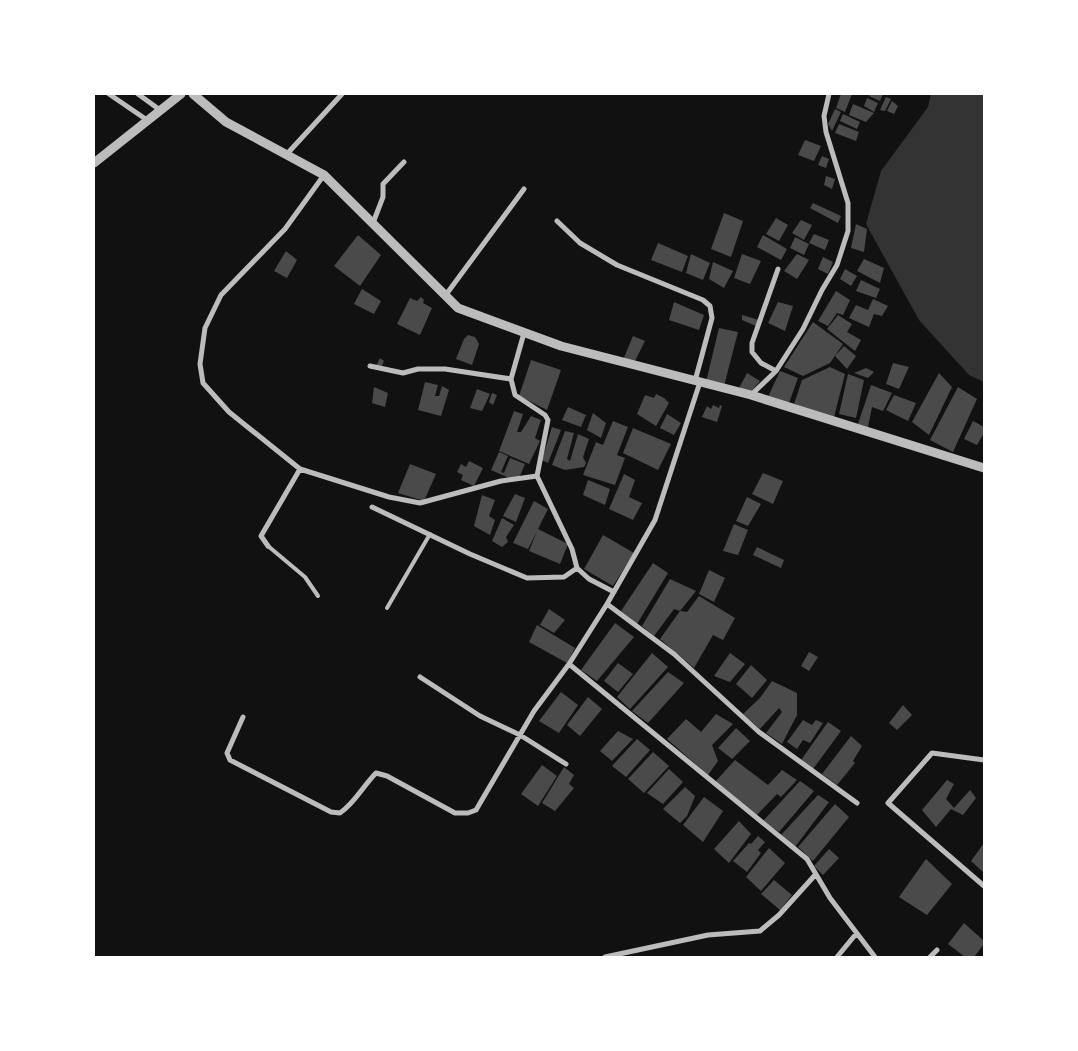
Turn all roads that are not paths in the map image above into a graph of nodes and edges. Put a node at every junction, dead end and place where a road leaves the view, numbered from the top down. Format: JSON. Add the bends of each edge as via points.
{"nodes":[{"id":1,"x":108,"y":94,"type":"edge"},
{"id":2,"x":138,"y":94,"type":"edge"},
{"id":3,"x":180,"y":94,"type":"edge"},
{"id":4,"x":194,"y":94,"type":"edge"},
{"id":5,"x":342,"y":94,"type":"edge"},
{"id":6,"x":829,"y":94,"type":"edge"},
{"id":7,"x":160,"y":110,"type":"junction"},
{"id":8,"x":147,"y":120,"type":"junction"},
{"id":9,"x":285,"y":155,"type":"junction"},
{"id":10,"x":404,"y":162,"type":"dead end"},
{"id":11,"x":94,"y":163,"type":"edge"},
{"id":12,"x":324,"y":174,"type":"junction"},
{"id":13,"x":524,"y":189,"type":"dead end"},
{"id":14,"x":557,"y":221,"type":"dead end"},
{"id":15,"x":373,"y":222,"type":"junction"},
{"id":16,"x":778,"y":269,"type":"dead end"},
{"id":17,"x":445,"y":296,"type":"junction"},
{"id":18,"x":524,"y":333,"type":"junction"},
{"id":19,"x":370,"y":366,"type":"dead end"},
{"id":20,"x":776,"y":371,"type":"junction"},
{"id":21,"x":511,"y":379,"type":"junction"},
{"id":22,"x":698,"y":382,"type":"junction"},
{"id":23,"x":751,"y":395,"type":"junction"},
{"id":24,"x":984,"y":468,"type":"edge"},
{"id":25,"x":300,"y":469,"type":"junction"},
{"id":26,"x":537,"y":476,"type":"junction"},
{"id":27,"x":372,"y":507,"type":"dead end"},
{"id":28,"x":430,"y":534,"type":"junction"},
{"id":29,"x":268,"y":546,"type":"joint"},
{"id":30,"x":577,"y":568,"type":"junction"},
{"id":31,"x":614,"y":592,"type":"junction"},
{"id":32,"x":318,"y":596,"type":"dead end"},
{"id":33,"x":607,"y":604,"type":"junction"},
{"id":34,"x":387,"y":608,"type":"dead end"},
{"id":35,"x":569,"y":664,"type":"junction"},
{"id":36,"x":420,"y":677,"type":"dead end"},
{"id":37,"x":243,"y":717,"type":"dead end"},
{"id":38,"x":520,"y":735,"type":"junction"},
{"id":39,"x":984,"y":760,"type":"edge"},
{"id":40,"x":566,"y":764,"type":"dead end"},
{"id":41,"x":856,"y":803,"type":"dead end"},
{"id":42,"x":816,"y":874,"type":"junction"},
{"id":43,"x":984,"y":886,"type":"edge"},
{"id":44,"x":856,"y":934,"type":"junction"},
{"id":45,"x":937,"y":950,"type":"dead end"},
{"id":46,"x":605,"y":957,"type":"edge"},
{"id":47,"x":837,"y":957,"type":"edge"},
{"id":48,"x":875,"y":957,"type":"edge"},
{"id":49,"x":930,"y":957,"type":"edge"}],
"edges":[{"from":1,"to":8,"type":"street"},
{"from":2,"to":7,"type":"street"},
{"from":3,"to":7,"type":"street"},
{"from":4,"to":9,"type":"street","via":[[226,122]]},
{"from":5,"to":9,"type":"street"},
{"from":6,"to":20,"type":"street","via":[[824,116],[826,132],[848,203],[848,232],[837,265]]},
{"from":7,"to":8,"type":"street"},
{"from":8,"to":11,"type":"street"},
{"from":9,"to":12,"type":"street"},
{"from":10,"to":15,"type":"street","via":[[382,184],[383,197]]},
{"from":12,"to":15,"type":"street"},
{"from":12,"to":25,"type":"street","via":[[285,229],[221,295],[205,328],[200,364],[203,383],[229,412]]},
{"from":13,"to":17,"type":"street"},
{"from":14,"to":22,"type":"street","via":[[580,243],[617,265],[703,300],[710,306],[712,318]]},
{"from":15,"to":17,"type":"street"},
{"from":16,"to":20,"type":"street","via":[[752,343],[752,352]]},
{"from":17,"to":18,"type":"street","via":[[458,308]]},
{"from":18,"to":21,"type":"street"},
{"from":18,"to":22,"type":"street"},
{"from":19,"to":21,"type":"street","via":[[403,373],[418,369],[445,369]]},
{"from":20,"to":23,"type":"street"},
{"from":21,"to":26,"type":"street","via":[[515,395],[546,415],[548,420]]},
{"from":22,"to":23,"type":"street"},
{"from":22,"to":31,"type":"street","via":[[655,520]]},
{"from":23,"to":24,"type":"street"},
{"from":25,"to":26,"type":"street","via":[[420,503],[501,481]]},
{"from":25,"to":29,"type":"street","via":[[261,536]]},
{"from":26,"to":30,"type":"street","via":[[572,549]]},
{"from":27,"to":28,"type":"street"},
{"from":28,"to":30,"type":"street","via":[[527,578],[564,577]]},
{"from":28,"to":34,"type":"lane"},
{"from":29,"to":32,"type":"lane","via":[[305,577]]},
{"from":30,"to":31,"type":"street","via":[[589,579]]},
{"from":31,"to":33,"type":"street"},
{"from":33,"to":35,"type":"street"},
{"from":33,"to":41,"type":"street","via":[[674,654],[759,732]]},
{"from":35,"to":38,"type":"street"},
{"from":35,"to":42,"type":"street","via":[[807,859]]},
{"from":36,"to":38,"type":"street","via":[[480,716]]},
{"from":37,"to":38,"type":"street","via":[[227,753],[230,760],[331,812],[340,813],[376,774],[387,776],[455,813],[476,810]]},
{"from":38,"to":40,"type":"street"},
{"from":39,"to":43,"type":"street","via":[[932,753],[888,803]]},
{"from":42,"to":44,"type":"street"},
{"from":42,"to":46,"type":"street","via":[[760,931],[708,935]]},
{"from":44,"to":47,"type":"street"},
{"from":44,"to":48,"type":"street"},
{"from":45,"to":49,"type":"street"}]}
